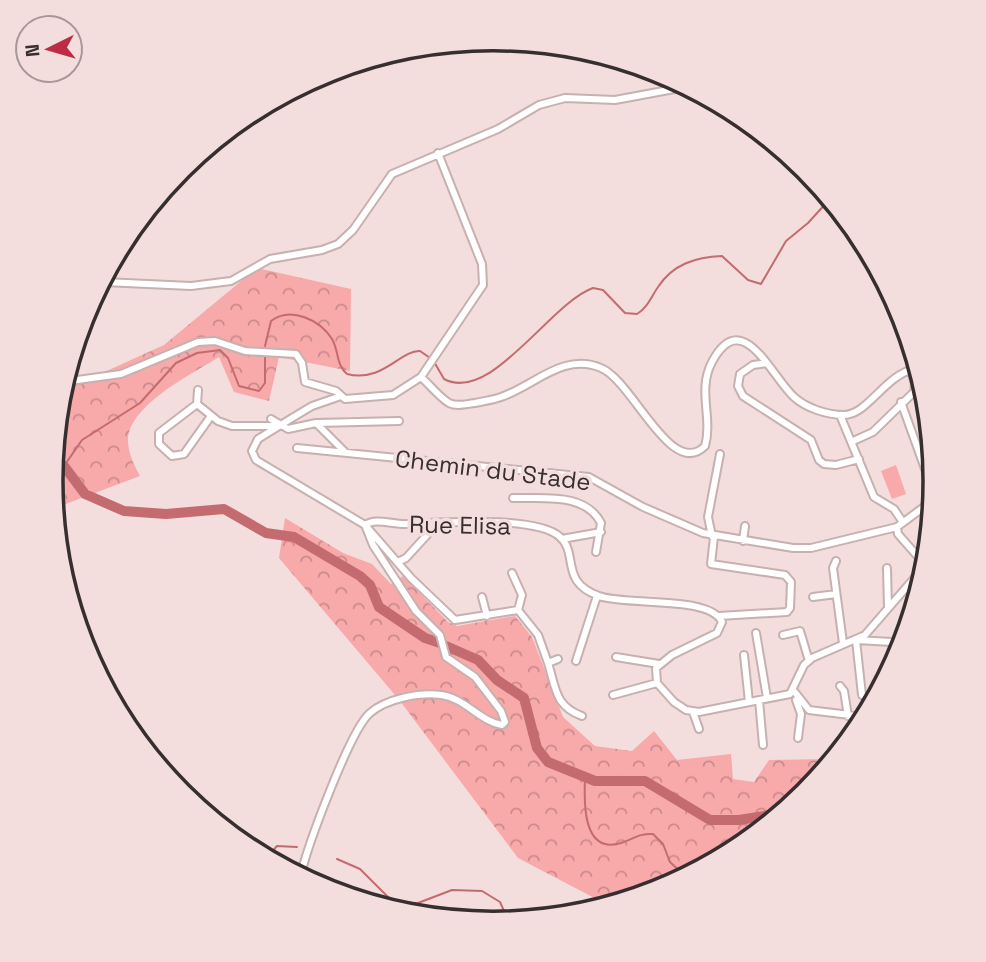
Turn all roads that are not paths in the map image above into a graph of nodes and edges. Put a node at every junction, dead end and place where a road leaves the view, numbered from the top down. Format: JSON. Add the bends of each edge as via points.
{"nodes":[{"id":1,"x":671,"y":90,"type":"edge"},
{"id":2,"x":438,"y":153,"type":"junction"},
{"id":3,"x":112,"y":282,"type":"edge"},
{"id":4,"x":767,"y":363,"type":"junction"},
{"id":5,"x":909,"y":371,"type":"edge"},
{"id":6,"x":421,"y":377,"type":"junction"},
{"id":7,"x":75,"y":380,"type":"edge"},
{"id":8,"x":198,"y":390,"type":"dead end"},
{"id":9,"x":914,"y":391,"type":"edge"},
{"id":10,"x":341,"y":396,"type":"junction"},
{"id":11,"x":901,"y":402,"type":"junction"},
{"id":12,"x":197,"y":404,"type":"junction"},
{"id":13,"x":840,"y":415,"type":"junction"},
{"id":14,"x":211,"y":416,"type":"junction"},
{"id":15,"x":271,"y":419,"type":"dead end"},
{"id":16,"x":399,"y":421,"type":"dead end"},
{"id":17,"x":316,"y":423,"type":"junction"},
{"id":18,"x":281,"y":425,"type":"junction"},
{"id":19,"x":851,"y":442,"type":"junction"},
{"id":20,"x":297,"y":448,"type":"dead end"},
{"id":21,"x":346,"y":453,"type":"junction"},
{"id":22,"x":720,"y":454,"type":"dead end"},
{"id":23,"x":859,"y":459,"type":"junction"},
{"id":24,"x":922,"y":461,"type":"edge"},
{"id":25,"x":513,"y":498,"type":"dead end"},
{"id":26,"x":922,"y":507,"type":"edge"},
{"id":27,"x":902,"y":520,"type":"junction"},
{"id":28,"x":380,"y":522,"type":"junction"},
{"id":29,"x":365,"y":525,"type":"junction"},
{"id":30,"x":745,"y":526,"type":"dead end"},
{"id":31,"x":897,"y":527,"type":"junction"},
{"id":32,"x":389,"y":530,"type":"dead end"},
{"id":33,"x":601,"y":532,"type":"junction"},
{"id":34,"x":427,"y":535,"type":"dead end"},
{"id":35,"x":713,"y":537,"type":"junction"},
{"id":36,"x":562,"y":539,"type":"junction"},
{"id":37,"x":743,"y":541,"type":"junction"},
{"id":38,"x":596,"y":552,"type":"dead end"},
{"id":39,"x":917,"y":555,"type":"edge"},
{"id":40,"x":398,"y":562,"type":"junction"},
{"id":41,"x":836,"y":562,"type":"dead end"},
{"id":42,"x":887,"y":568,"type":"dead end"},
{"id":43,"x":512,"y":573,"type":"dead end"},
{"id":44,"x":911,"y":582,"type":"edge"},
{"id":45,"x":836,"y":594,"type":"junction"},
{"id":46,"x":597,"y":596,"type":"junction"},
{"id":47,"x":482,"y":597,"type":"dead end"},
{"id":48,"x":813,"y":597,"type":"dead end"},
{"id":49,"x":518,"y":610,"type":"junction"},
{"id":50,"x":887,"y":611,"type":"junction"},
{"id":51,"x":487,"y":615,"type":"junction"},
{"id":52,"x":719,"y":616,"type":"junction"},
{"id":53,"x":756,"y":633,"type":"dead end"},
{"id":54,"x":783,"y":635,"type":"dead end"},
{"id":55,"x":856,"y":640,"type":"junction"},
{"id":56,"x":891,"y":642,"type":"edge"},
{"id":57,"x":843,"y":643,"type":"junction"},
{"id":58,"x":744,"y":655,"type":"dead end"},
{"id":59,"x":616,"y":657,"type":"dead end"},
{"id":60,"x":558,"y":660,"type":"dead end"},
{"id":61,"x":576,"y":661,"type":"dead end"},
{"id":62,"x":809,"y":661,"type":"junction"},
{"id":63,"x":548,"y":663,"type":"junction"},
{"id":64,"x":659,"y":664,"type":"junction"},
{"id":65,"x":657,"y":683,"type":"junction"},
{"id":66,"x":841,"y":686,"type":"dead end"},
{"id":67,"x":794,"y":691,"type":"junction"},
{"id":68,"x":613,"y":695,"type":"dead end"},
{"id":69,"x":862,"y":695,"type":"dead end"},
{"id":70,"x":763,"y":699,"type":"junction"},
{"id":71,"x":749,"y":702,"type":"junction"},
{"id":72,"x":693,"y":712,"type":"junction"},
{"id":73,"x":582,"y":716,"type":"dead end"},
{"id":74,"x":848,"y":716,"type":"junction"},
{"id":75,"x":854,"y":716,"type":"edge"},
{"id":76,"x":699,"y":729,"type":"dead end"},
{"id":77,"x":798,"y":738,"type":"dead end"},
{"id":78,"x":764,"y":746,"type":"dead end"},
{"id":79,"x":303,"y":867,"type":"edge"}],
"edges":[{"from":1,"to":2,"type":"street","via":[[615,100],[550,101]]},
{"from":2,"to":3,"type":"street","via":[[388,178],[353,230],[332,247],[270,259],[218,284]]},
{"from":2,"to":6,"type":"street","via":[[484,278],[480,291]]},
{"from":4,"to":6,"type":"street","via":[[746,342],[733,340],[723,346],[704,383],[705,446],[694,454],[686,454],[662,438],[634,397],[601,368],[571,365],[503,397],[462,405],[449,403]]},
{"from":4,"to":13,"type":"street","via":[[796,399]]},
{"from":4,"to":23,"type":"street","via":[[740,374],[738,386],[743,396],[811,440],[824,464]]},
{"from":5,"to":13,"type":"street","via":[[886,383],[857,412]]},
{"from":6,"to":10,"type":"street","via":[[393,395],[349,400]]},
{"from":7,"to":10,"type":"street","via":[[121,374],[180,347],[215,341],[245,351],[296,354],[305,382]]},
{"from":8,"to":12,"type":"street"},
{"from":9,"to":11,"type":"street"},
{"from":10,"to":18,"type":"street","via":[[312,406]]},
{"from":11,"to":19,"type":"street","via":[[873,432]]},
{"from":11,"to":24,"type":"street"},
{"from":12,"to":14,"type":"street"},
{"from":12,"to":14,"type":"street","via":[[159,433],[158,441],[168,454],[184,454]]},
{"from":13,"to":19,"type":"street"},
{"from":14,"to":18,"type":"street","name":"Chemin du Stade","via":[[238,428]]},
{"from":15,"to":18,"type":"street"},
{"from":16,"to":17,"type":"street","name":"Chemin du Stade"},
{"from":17,"to":18,"type":"street","name":"Chemin du Stade","via":[[288,429]]},
{"from":17,"to":21,"type":"street"},
{"from":18,"to":29,"type":"street","via":[[254,443],[256,460]]},
{"from":19,"to":23,"type":"street"},
{"from":20,"to":21,"type":"street","name":"Chemin du Stade"},
{"from":21,"to":35,"type":"street","name":"Chemin du Stade","via":[[589,477]]},
{"from":22,"to":35,"type":"street","via":[[708,517]]},
{"from":23,"to":27,"type":"street","via":[[876,500],[891,507]]},
{"from":25,"to":33,"type":"street","name":"Rue Elisa","via":[[575,501],[600,520]]},
{"from":26,"to":27,"type":"street"},
{"from":27,"to":31,"type":"street"},
{"from":28,"to":29,"type":"street","name":"Rue Elisa"},
{"from":28,"to":32,"type":"street","name":"Rue Elisa"},
{"from":28,"to":36,"type":"street","name":"Rue Elisa","via":[[538,526]]},
{"from":29,"to":40,"type":"street"},
{"from":29,"to":79,"type":"street","via":[[416,611],[440,635],[446,657],[475,677],[505,722],[494,723],[456,698],[441,695],[399,700],[370,713],[334,784]]},
{"from":30,"to":37,"type":"street"},
{"from":31,"to":37,"type":"street","name":"Chemin du Stade","via":[[802,549]]},
{"from":31,"to":39,"type":"street"},
{"from":33,"to":36,"type":"street"},
{"from":33,"to":38,"type":"street"},
{"from":34,"to":40,"type":"street"},
{"from":35,"to":37,"type":"street","name":"Chemin du Stade"},
{"from":35,"to":52,"type":"street","via":[[711,564],[785,575],[791,582],[787,612]]},
{"from":36,"to":46,"type":"street","via":[[572,575]]},
{"from":40,"to":51,"type":"street","via":[[455,620]]},
{"from":41,"to":45,"type":"street"},
{"from":42,"to":50,"type":"street"},
{"from":43,"to":49,"type":"street","via":[[522,595]]},
{"from":44,"to":50,"type":"street"},
{"from":45,"to":48,"type":"street"},
{"from":45,"to":57,"type":"street"},
{"from":46,"to":52,"type":"street","via":[[696,607]]},
{"from":46,"to":61,"type":"street"},
{"from":47,"to":51,"type":"street"},
{"from":49,"to":51,"type":"street"},
{"from":49,"to":63,"type":"street","via":[[537,635]]},
{"from":50,"to":55,"type":"street"},
{"from":52,"to":64,"type":"street","via":[[722,622],[717,633]]},
{"from":53,"to":70,"type":"street"},
{"from":54,"to":62,"type":"street","via":[[800,631]]},
{"from":55,"to":56,"type":"street"},
{"from":55,"to":57,"type":"street"},
{"from":55,"to":69,"type":"street"},
{"from":57,"to":62,"type":"street"},
{"from":58,"to":71,"type":"street"},
{"from":59,"to":64,"type":"street"},
{"from":60,"to":63,"type":"street"},
{"from":62,"to":67,"type":"street"},
{"from":63,"to":73,"type":"street","via":[[563,707]]},
{"from":64,"to":65,"type":"street"},
{"from":65,"to":68,"type":"street"},
{"from":65,"to":72,"type":"street","via":[[679,706]]},
{"from":66,"to":74,"type":"street"},
{"from":67,"to":70,"type":"street"},
{"from":67,"to":74,"type":"street","via":[[809,710]]},
{"from":67,"to":77,"type":"street","via":[[801,714]]},
{"from":70,"to":71,"type":"street"},
{"from":70,"to":78,"type":"street"},
{"from":71,"to":72,"type":"street"},
{"from":72,"to":76,"type":"street"},
{"from":74,"to":75,"type":"street"}]}
